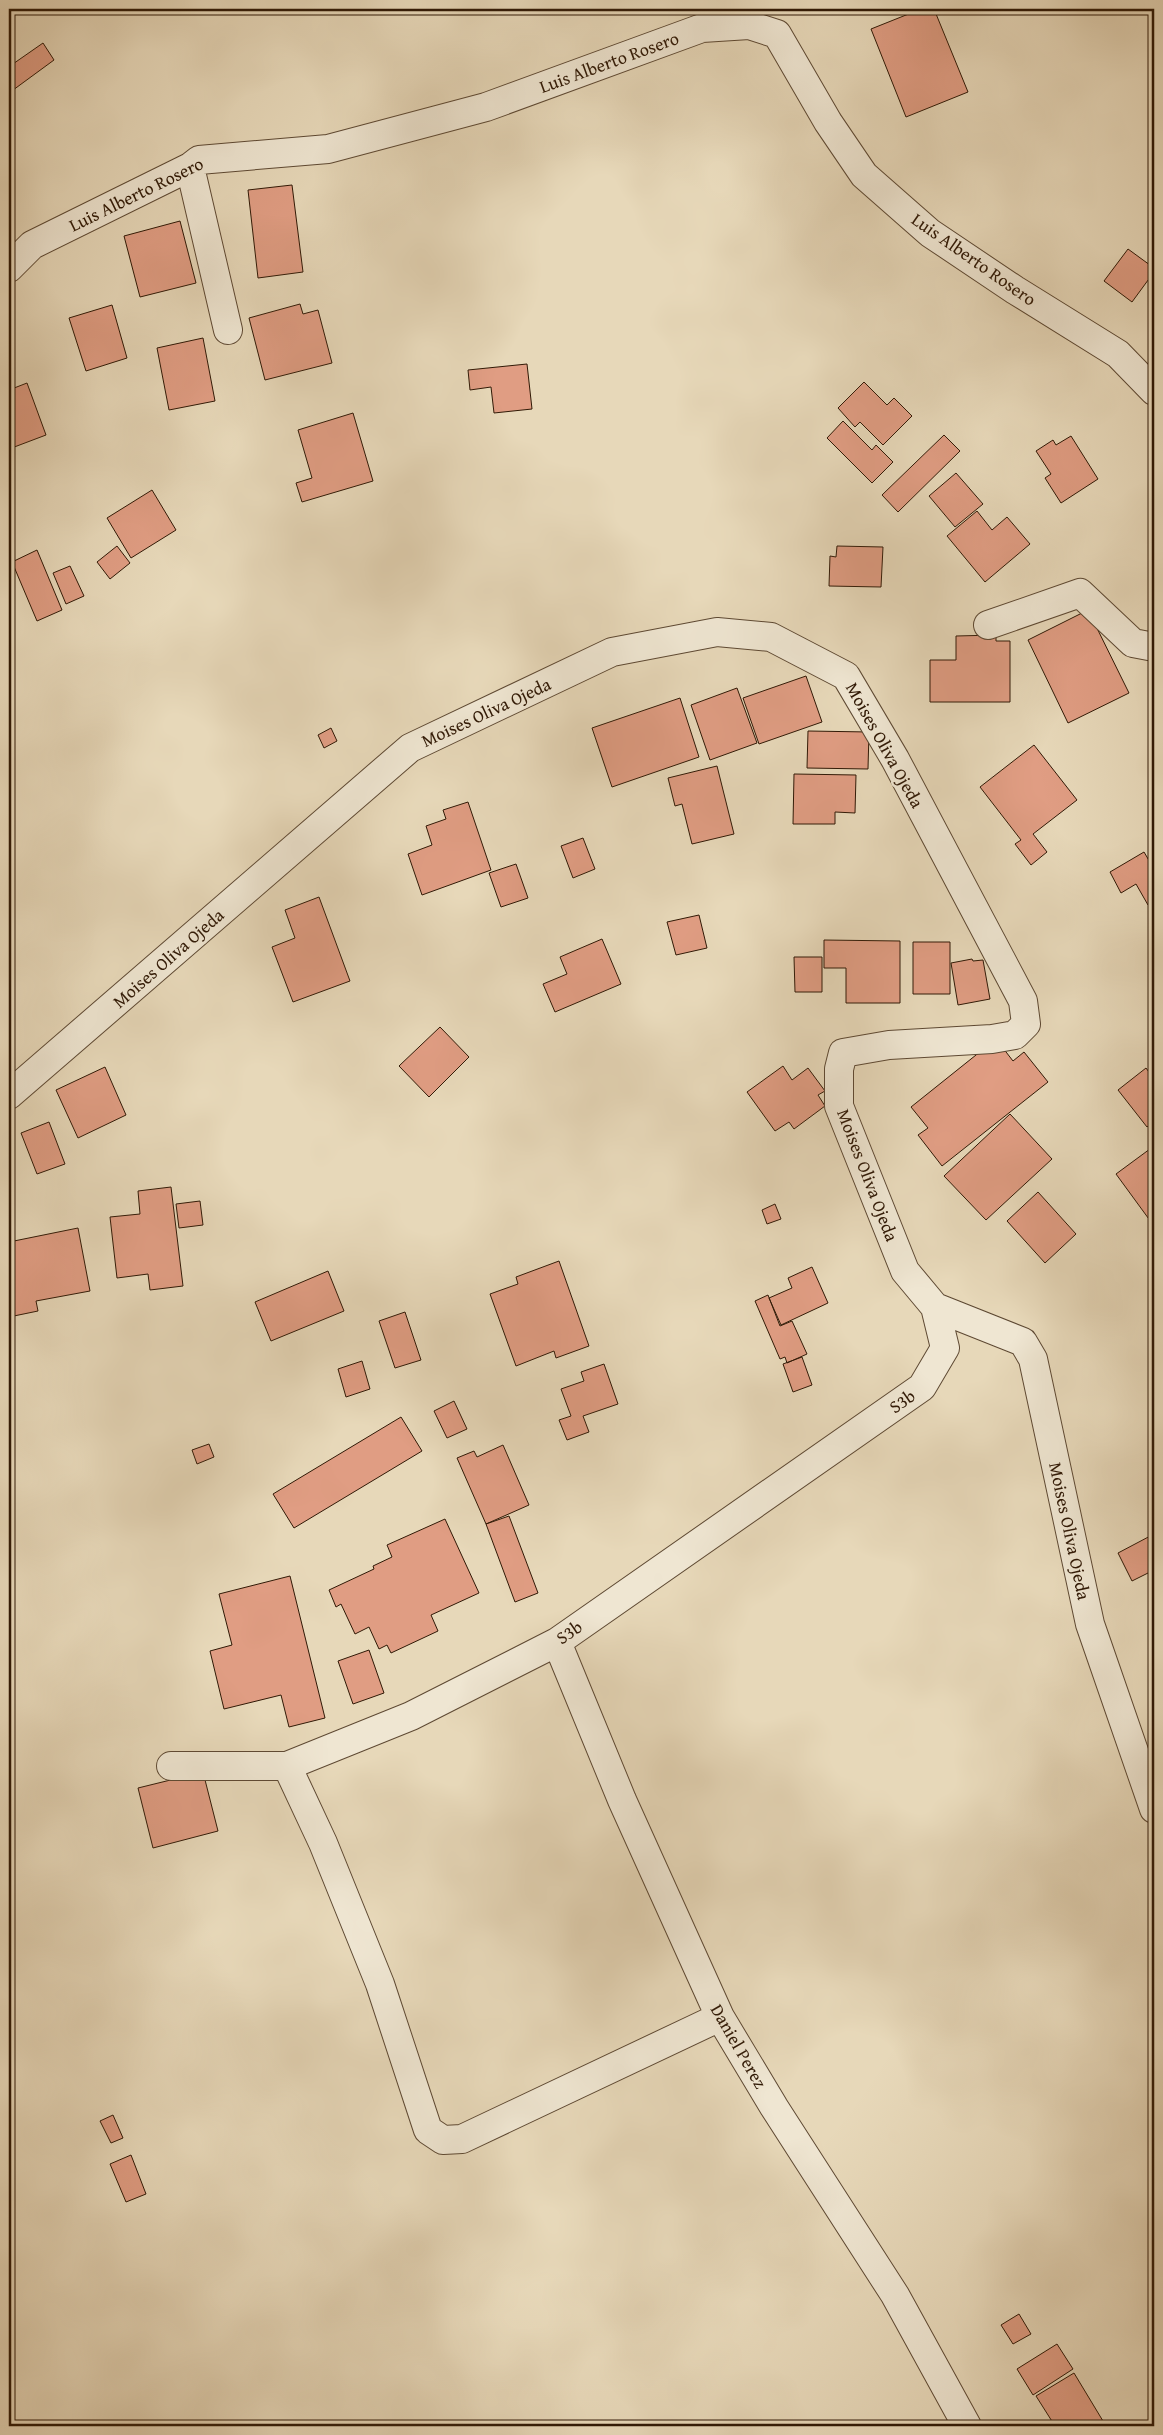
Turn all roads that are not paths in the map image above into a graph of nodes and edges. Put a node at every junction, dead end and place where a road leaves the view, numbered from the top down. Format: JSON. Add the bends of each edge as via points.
{"nodes":[{"id":1,"x":190,"y":168,"type":"junction"},
{"id":2,"x":9,"y":268,"type":"edge"},
{"id":3,"x":228,"y":330,"type":"dead end"},
{"id":4,"x":1154,"y":391,"type":"edge"},
{"id":5,"x":988,"y":625,"type":"dead end"},
{"id":6,"x":1154,"y":647,"type":"edge"},
{"id":7,"x":9,"y":1095,"type":"edge"},
{"id":8,"x":935,"y":1307,"type":"junction"},
{"id":9,"x":922,"y":1386,"type":"joint"},
{"id":10,"x":557,"y":1642,"type":"junction"},
{"id":11,"x":171,"y":1766,"type":"dead end"},
{"id":12,"x":287,"y":1766,"type":"junction"},
{"id":13,"x":1154,"y":1810,"type":"edge"},
{"id":14,"x":720,"y":2017,"type":"junction"},
{"id":15,"x":967,"y":2426,"type":"edge"}],
"edges":[{"from":1,"to":2,"type":"street","name":"Luis Alberto Rosero","via":[[32,245]]},
{"from":1,"to":3,"type":"street"},
{"from":1,"to":4,"type":"street","name":"Luis Alberto Rosero","via":[[199,160],[328,148],[486,107],[702,28],[749,25],[777,34],[828,122],[864,175],[930,233],[1118,354]]},
{"from":5,"to":6,"type":"street","via":[[1080,593],[1134,643]]},
{"from":7,"to":8,"type":"street","name":"Moises Oliva Ojeda","via":[[410,748],[612,652],[717,632],[771,636],[846,676],[895,759],[1023,1001],[1026,1024],[1016,1034],[992,1039],[889,1045],[843,1053],[838,1069],[839,1106],[905,1271]]},
{"from":8,"to":9,"type":"street","name":"Moises Oliva Ojeda","via":[[945,1348]]},
{"from":8,"to":13,"type":"street","name":"Moises Oliva Ojeda","via":[[1024,1342],[1033,1359],[1090,1624]]},
{"from":9,"to":10,"type":"street","name":"S3b"},
{"from":10,"to":12,"type":"street","name":"S3b","via":[[411,1716]]},
{"from":10,"to":14,"type":"street","name":"Daniel Perez","via":[[622,1800]]},
{"from":11,"to":12,"type":"street","name":"S3b"},
{"from":12,"to":14,"type":"street","via":[[323,1843],[380,1984],[428,2130],[443,2140],[462,2139]]},
{"from":14,"to":15,"type":"street","name":"Daniel Perez","via":[[774,2107],[896,2295]]}]}
